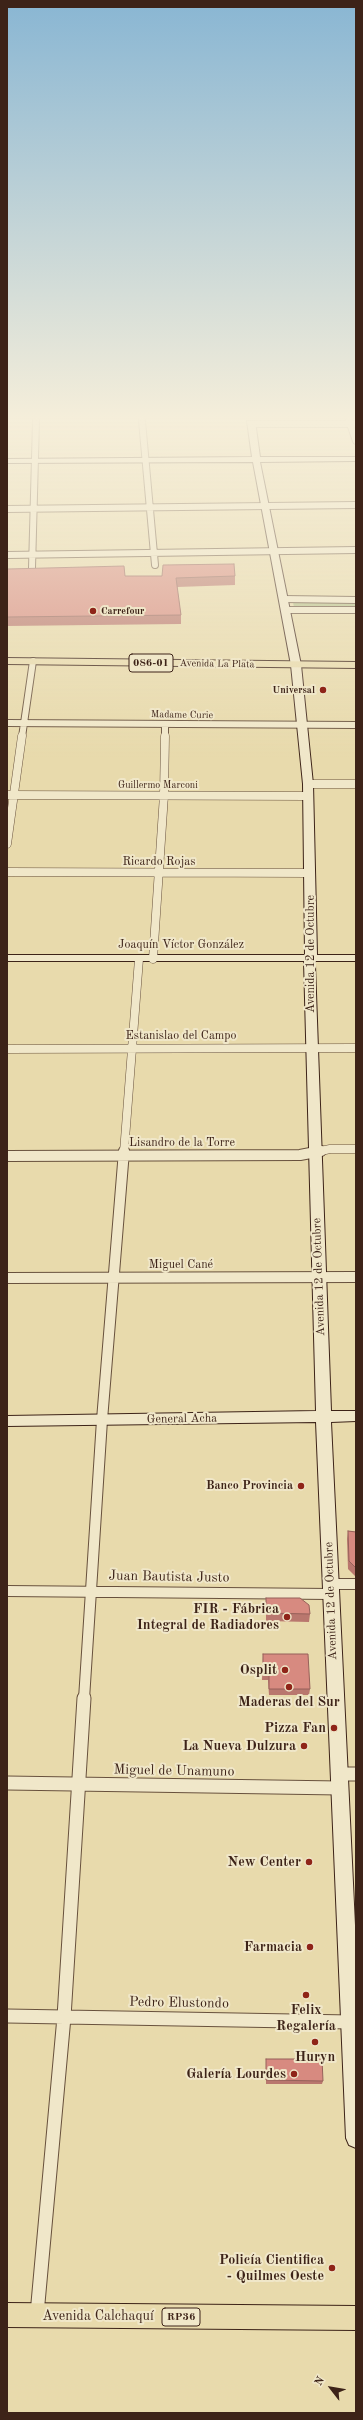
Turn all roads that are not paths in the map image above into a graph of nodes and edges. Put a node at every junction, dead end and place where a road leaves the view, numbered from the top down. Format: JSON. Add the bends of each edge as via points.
{"nodes":[{"id":1,"x":34,"y":534,"type":"edge"},
{"id":2,"x":152,"y":534,"type":"edge"},
{"id":3,"x":271,"y":534,"type":"edge"},
{"id":4,"x":274,"y":550,"type":"junction"},
{"id":5,"x":356,"y":550,"type":"edge"},
{"id":6,"x":154,"y":552,"type":"junction"},
{"id":7,"x":33,"y":554,"type":"junction"},
{"id":8,"x":7,"y":555,"type":"edge"},
{"id":9,"x":155,"y":565,"type":"dead end"},
{"id":10,"x":32,"y":568,"type":"edge"},
{"id":11,"x":284,"y":599,"type":"junction"},
{"id":12,"x":356,"y":600,"type":"edge"},
{"id":13,"x":286,"y":610,"type":"junction"},
{"id":14,"x":356,"y":610,"type":"edge"},
{"id":15,"x":7,"y":661,"type":"edge"},
{"id":16,"x":33,"y":662,"type":"junction"},
{"id":17,"x":296,"y":665,"type":"junction"},
{"id":18,"x":356,"y":665,"type":"edge"},
{"id":19,"x":7,"y":723,"type":"edge"},
{"id":20,"x":24,"y":723,"type":"junction"},
{"id":21,"x":165,"y":725,"type":"junction"},
{"id":22,"x":356,"y":725,"type":"edge"},
{"id":23,"x":303,"y":726,"type":"junction"},
{"id":24,"x":356,"y":784,"type":"edge"},
{"id":25,"x":309,"y":790,"type":"junction"},
{"id":26,"x":7,"y":795,"type":"edge"},
{"id":27,"x":15,"y":795,"type":"junction"},
{"id":28,"x":164,"y":795,"type":"junction"},
{"id":29,"x":7,"y":844,"type":"edge"},
{"id":30,"x":7,"y":872,"type":"edge"},
{"id":31,"x":158,"y":873,"type":"junction"},
{"id":32,"x":311,"y":873,"type":"junction"},
{"id":33,"x":7,"y":958,"type":"edge"},
{"id":34,"x":310,"y":958,"type":"junction"},
{"id":35,"x":356,"y":958,"type":"edge"},
{"id":36,"x":139,"y":959,"type":"junction"},
{"id":37,"x":153,"y":959,"type":"junction"},
{"id":38,"x":130,"y":1048,"type":"junction"},
{"id":39,"x":312,"y":1048,"type":"junction"},
{"id":40,"x":356,"y":1048,"type":"edge"},
{"id":41,"x":7,"y":1049,"type":"edge"},
{"id":42,"x":356,"y":1149,"type":"edge"},
{"id":43,"x":314,"y":1152,"type":"junction"},
{"id":44,"x":123,"y":1155,"type":"junction"},
{"id":45,"x":7,"y":1156,"type":"edge"},
{"id":46,"x":319,"y":1276,"type":"junction"},
{"id":47,"x":356,"y":1276,"type":"edge"},
{"id":48,"x":7,"y":1278,"type":"edge"},
{"id":49,"x":113,"y":1278,"type":"junction"},
{"id":50,"x":324,"y":1416,"type":"junction"},
{"id":51,"x":356,"y":1416,"type":"edge"},
{"id":52,"x":102,"y":1420,"type":"junction"},
{"id":53,"x":7,"y":1421,"type":"edge"},
{"id":54,"x":356,"y":1584,"type":"edge"},
{"id":55,"x":330,"y":1589,"type":"junction"},
{"id":56,"x":7,"y":1591,"type":"edge"},
{"id":57,"x":92,"y":1592,"type":"junction"},
{"id":58,"x":356,"y":1774,"type":"edge"},
{"id":59,"x":339,"y":1781,"type":"junction"},
{"id":60,"x":7,"y":1783,"type":"edge"},
{"id":61,"x":79,"y":1784,"type":"junction"},
{"id":62,"x":353,"y":1974,"type":"edge"},
{"id":63,"x":7,"y":2016,"type":"edge"},
{"id":64,"x":64,"y":2017,"type":"junction"},
{"id":65,"x":351,"y":2022,"type":"junction"},
{"id":66,"x":356,"y":2138,"type":"edge"},
{"id":67,"x":7,"y":2316,"type":"edge"},
{"id":68,"x":37,"y":2316,"type":"junction"},
{"id":69,"x":356,"y":2318,"type":"edge"}],
"edges":[{"from":1,"to":7,"type":"street"},
{"from":2,"to":6,"type":"street"},
{"from":3,"to":4,"type":"main road","name":"Avenida 12 de Octubre"},
{"from":4,"to":5,"type":"street"},
{"from":4,"to":6,"type":"street"},
{"from":4,"to":11,"type":"main road","name":"Avenida 12 de Octubre"},
{"from":6,"to":7,"type":"street"},
{"from":6,"to":9,"type":"street"},
{"from":7,"to":8,"type":"street"},
{"from":7,"to":10,"type":"street"},
{"from":11,"to":12,"type":"street"},
{"from":11,"to":13,"type":"main road","name":"Avenida 12 de Octubre"},
{"from":13,"to":14,"type":"street"},
{"from":13,"to":17,"type":"main road","name":"Avenida 12 de Octubre"},
{"from":15,"to":16,"type":"main road","name":"Avenida La Plata","number":"086-01"},
{"from":16,"to":17,"type":"main road","name":"Avenida La Plata","number":"086-01"},
{"from":16,"to":20,"type":"street"},
{"from":17,"to":18,"type":"main road","name":"Avenida La Plata","number":"086-01"},
{"from":17,"to":23,"type":"main road","name":"Avenida 12 de Octubre"},
{"from":19,"to":20,"type":"street","name":"Madame Curie"},
{"from":20,"to":21,"type":"street","name":"Madame Curie"},
{"from":20,"to":27,"type":"street"},
{"from":21,"to":23,"type":"street","name":"Madame Curie"},
{"from":21,"to":28,"type":"street"},
{"from":22,"to":23,"type":"street","name":"Madame Curie"},
{"from":23,"to":25,"type":"main road","name":"Avenida 12 de Octubre"},
{"from":24,"to":25,"type":"street","name":"Guillermo Marconi"},
{"from":25,"to":28,"type":"street","name":"Guillermo Marconi"},
{"from":25,"to":32,"type":"main road","name":"Avenida 12 de Octubre"},
{"from":26,"to":27,"type":"street","name":"Guillermo Marconi"},
{"from":27,"to":28,"type":"street","name":"Guillermo Marconi"},
{"from":27,"to":29,"type":"street"},
{"from":28,"to":31,"type":"street"},
{"from":30,"to":31,"type":"street","name":"Ricardo Rojas"},
{"from":31,"to":32,"type":"street","name":"Ricardo Rojas"},
{"from":31,"to":37,"type":"street"},
{"from":32,"to":34,"type":"main road","name":"Avenida 12 de Octubre"},
{"from":33,"to":36,"type":"main road","name":"Joaquín Víctor González"},
{"from":34,"to":35,"type":"main road","name":"Joaquín Víctor González"},
{"from":34,"to":37,"type":"main road","name":"Joaquín Víctor González"},
{"from":34,"to":39,"type":"main road","name":"Avenida 12 de Octubre"},
{"from":36,"to":37,"type":"main road","name":"Joaquín Víctor González"},
{"from":36,"to":38,"type":"street"},
{"from":38,"to":39,"type":"street","name":"Estanislao del Campo"},
{"from":38,"to":41,"type":"street","name":"Estanislao del Campo"},
{"from":38,"to":44,"type":"street"},
{"from":39,"to":40,"type":"street","name":"Estanislao del Campo"},
{"from":39,"to":43,"type":"main road","name":"Avenida 12 de Octubre"},
{"from":42,"to":43,"type":"street","name":"Lisandro de la Torre"},
{"from":43,"to":44,"type":"street","name":"Lisandro de la Torre","via":[[300,1155]]},
{"from":43,"to":46,"type":"main road","name":"Avenida 12 de Octubre"},
{"from":44,"to":45,"type":"street","name":"Lisandro de la Torre"},
{"from":44,"to":49,"type":"street"},
{"from":46,"to":47,"type":"street","name":"Miguel Cané"},
{"from":46,"to":49,"type":"street","name":"Miguel Cané"},
{"from":46,"to":50,"type":"main road","name":"Avenida 12 de Octubre"},
{"from":48,"to":49,"type":"street","name":"Miguel Cané"},
{"from":49,"to":52,"type":"street"},
{"from":50,"to":51,"type":"main road","name":"General Acha"},
{"from":50,"to":52,"type":"main road","name":"General Acha"},
{"from":50,"to":55,"type":"main road","name":"Avenida 12 de Octubre"},
{"from":52,"to":53,"type":"main road","name":"General Acha"},
{"from":52,"to":57,"type":"street"},
{"from":54,"to":55,"type":"street","name":"Juan Bautista Justo"},
{"from":55,"to":57,"type":"street","name":"Juan Bautista Justo"},
{"from":55,"to":59,"type":"main road","name":"Avenida 12 de Octubre"},
{"from":56,"to":57,"type":"street","name":"Juan Bautista Justo"},
{"from":57,"to":61,"type":"street"},
{"from":58,"to":59,"type":"street","name":"Miguel de Unamuno"},
{"from":59,"to":61,"type":"street","name":"Miguel de Unamuno"},
{"from":59,"to":62,"type":"main road","name":"Avenida 12 de Octubre"},
{"from":60,"to":61,"type":"street","name":"Miguel de Unamuno"},
{"from":61,"to":64,"type":"street"},
{"from":62,"to":65,"type":"main road","name":"Avenida 12 de Octubre"},
{"from":63,"to":64,"type":"street","name":"Pedro Elustondo"},
{"from":64,"to":65,"type":"street","name":"Pedro Elustondo"},
{"from":64,"to":68,"type":"street"},
{"from":65,"to":66,"type":"main road","name":"Avenida 12 de Octubre"},
{"from":67,"to":68,"type":"main road","name":"Avenida Calchaquí","number":"RP36"},
{"from":68,"to":69,"type":"main road","name":"Avenida Calchaquí","number":"RP36"}]}
